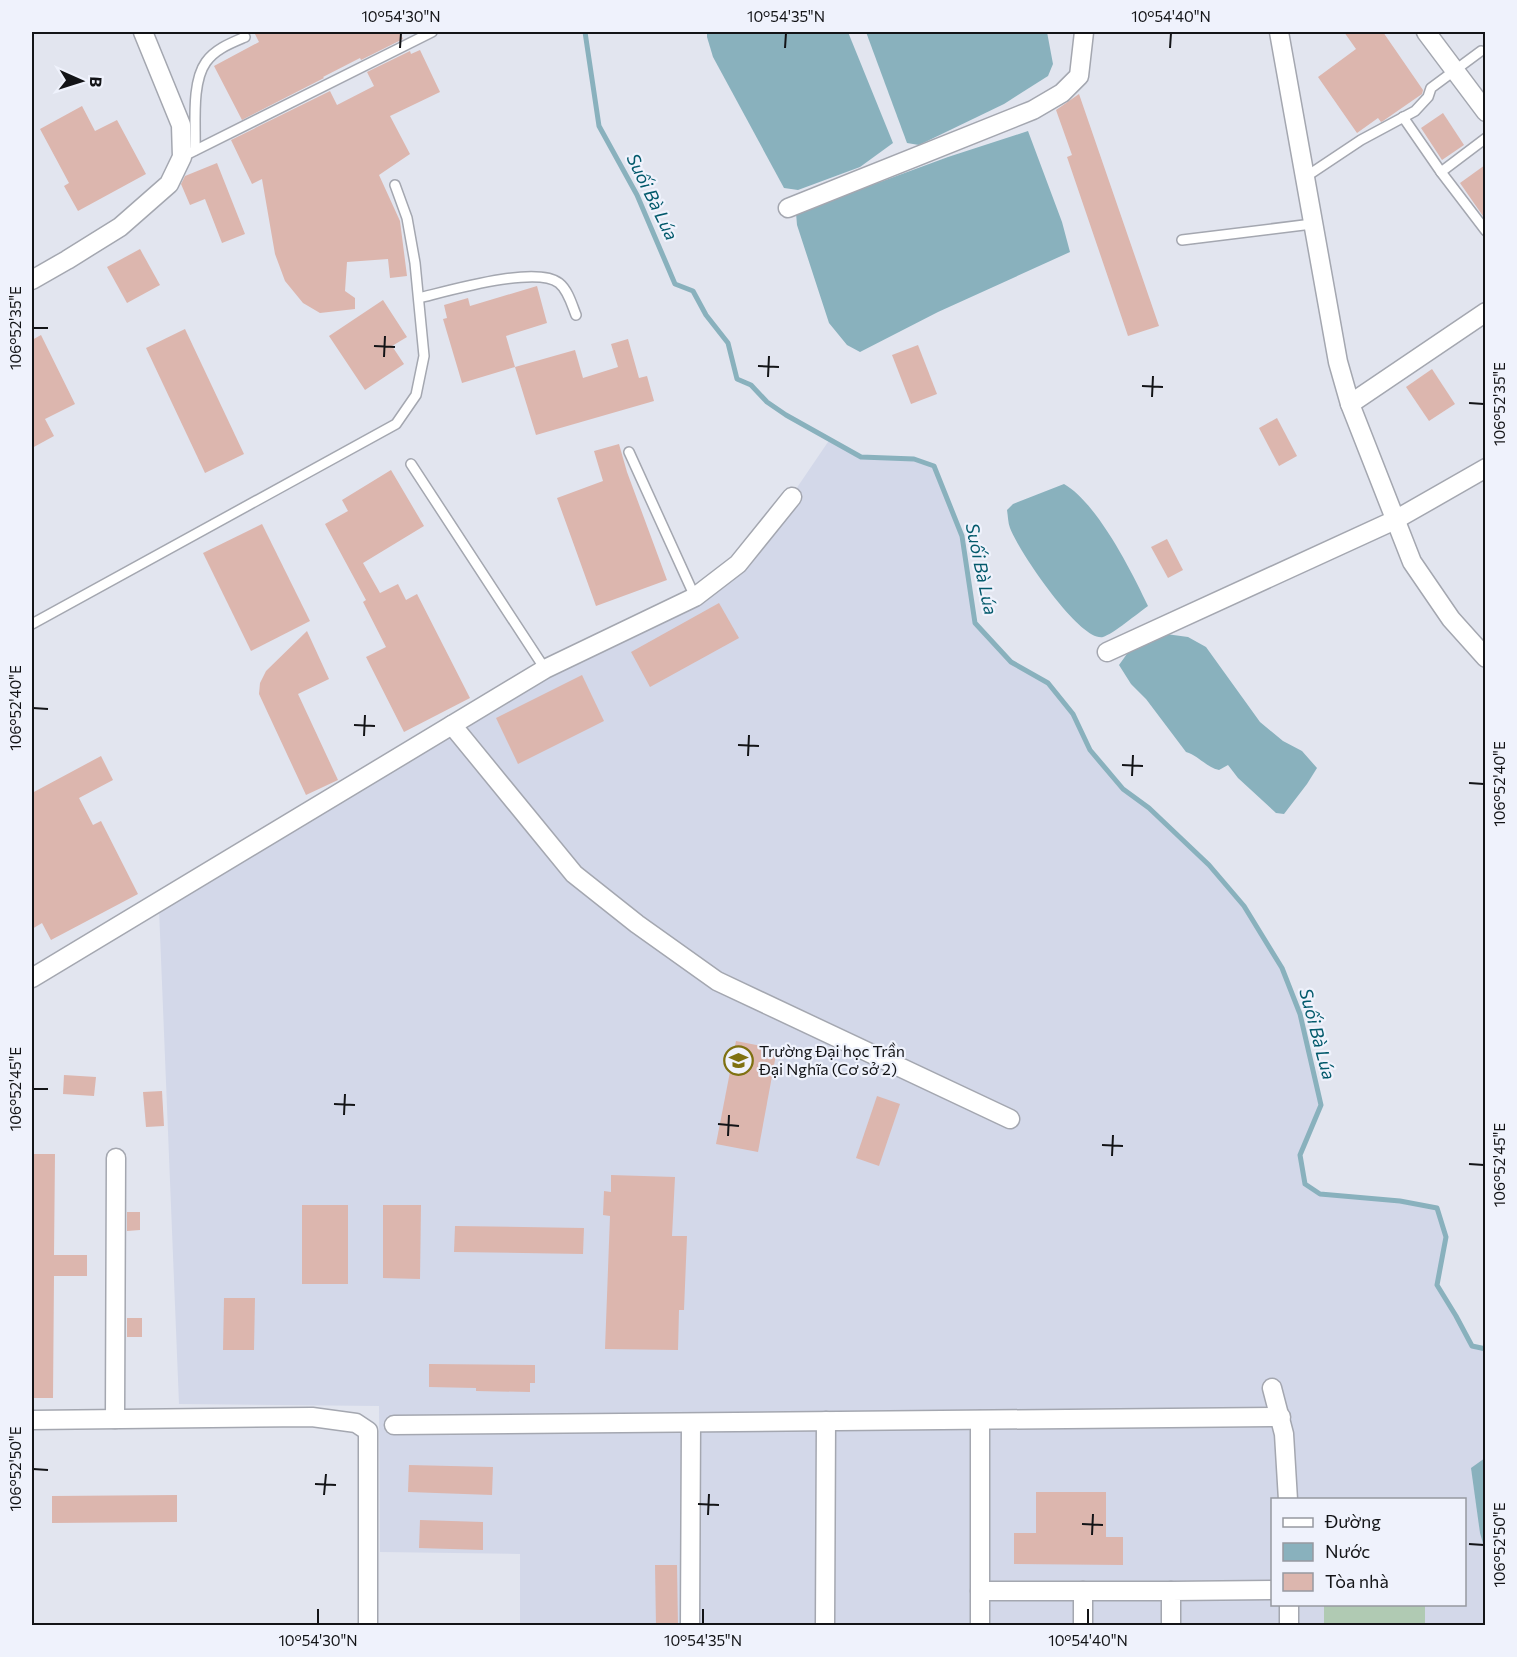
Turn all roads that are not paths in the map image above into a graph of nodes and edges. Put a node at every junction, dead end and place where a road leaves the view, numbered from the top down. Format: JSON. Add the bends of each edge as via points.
{"nodes":[{"id":1,"x":143,"y":32,"type":"edge"},
{"id":2,"x":432,"y":32,"type":"edge"},
{"id":3,"x":1084,"y":32,"type":"edge"},
{"id":4,"x":1279,"y":32,"type":"edge"},
{"id":5,"x":1426,"y":32,"type":"edge"},
{"id":6,"x":417,"y":34,"type":"edge"},
{"id":7,"x":245,"y":37,"type":"dead end"},
{"id":8,"x":1481,"y":51,"type":"dead end"},
{"id":9,"x":1455,"y":70,"type":"junction"},
{"id":10,"x":1485,"y":112,"type":"edge"},
{"id":11,"x":1404,"y":117,"type":"junction"},
{"id":12,"x":1485,"y":138,"type":"edge"},
{"id":13,"x":188,"y":154,"type":"junction"},
{"id":14,"x":1441,"y":172,"type":"junction"},
{"id":15,"x":1304,"y":178,"type":"junction"},
{"id":16,"x":395,"y":185,"type":"dead end"},
{"id":17,"x":788,"y":208,"type":"dead end"},
{"id":18,"x":1312,"y":224,"type":"junction"},
{"id":19,"x":1485,"y":231,"type":"edge"},
{"id":20,"x":1182,"y":240,"type":"dead end"},
{"id":21,"x":32,"y":280,"type":"edge"},
{"id":22,"x":419,"y":298,"type":"junction"},
{"id":23,"x":1485,"y":312,"type":"edge"},
{"id":24,"x":576,"y":315,"type":"dead end"},
{"id":25,"x":1350,"y":404,"type":"junction"},
{"id":26,"x":628,"y":452,"type":"dead end"},
{"id":27,"x":411,"y":464,"type":"dead end"},
{"id":28,"x":1485,"y":468,"type":"edge"},
{"id":29,"x":792,"y":497,"type":"dead end"},
{"id":30,"x":1395,"y":520,"type":"junction"},
{"id":31,"x":695,"y":597,"type":"junction"},
{"id":32,"x":32,"y":624,"type":"edge"},
{"id":33,"x":1107,"y":652,"type":"dead end"},
{"id":34,"x":1485,"y":658,"type":"edge"},
{"id":35,"x":545,"y":669,"type":"junction"},
{"id":36,"x":452,"y":725,"type":"junction"},
{"id":37,"x":32,"y":978,"type":"edge"},
{"id":38,"x":1010,"y":1119,"type":"dead end"},
{"id":39,"x":116,"y":1158,"type":"dead end"},
{"id":40,"x":1272,"y":1388,"type":"dead end"},
{"id":41,"x":1281,"y":1417,"type":"junction"},
{"id":42,"x":115,"y":1419,"type":"junction"},
{"id":43,"x":32,"y":1420,"type":"edge"},
{"id":44,"x":980,"y":1420,"type":"junction"},
{"id":45,"x":826,"y":1421,"type":"junction"},
{"id":46,"x":691,"y":1423,"type":"junction"},
{"id":47,"x":394,"y":1425,"type":"dead end"},
{"id":48,"x":1288,"y":1498,"type":"edge"},
{"id":49,"x":1271,"y":1590,"type":"edge"},
{"id":50,"x":980,"y":1591,"type":"junction"},
{"id":51,"x":1083,"y":1591,"type":"junction"},
{"id":52,"x":1171,"y":1591,"type":"junction"},
{"id":53,"x":1289,"y":1606,"type":"edge"},
{"id":54,"x":368,"y":1626,"type":"edge"},
{"id":55,"x":690,"y":1626,"type":"edge"},
{"id":56,"x":825,"y":1626,"type":"edge"},
{"id":57,"x":980,"y":1626,"type":"edge"},
{"id":58,"x":1083,"y":1626,"type":"edge"},
{"id":59,"x":1171,"y":1626,"type":"edge"},
{"id":60,"x":1289,"y":1626,"type":"edge"}],
"edges":[{"from":1,"to":13,"type":"street","via":[[181,125]]},
{"from":2,"to":6,"type":"lane"},
{"from":3,"to":17,"type":"street","via":[[1079,76],[1062,93],[1033,110]]},
{"from":4,"to":15,"type":"street"},
{"from":5,"to":9,"type":"street"},
{"from":6,"to":13,"type":"lane"},
{"from":7,"to":13,"type":"lane","via":[[205,63],[196,90]]},
{"from":8,"to":9,"type":"lane"},
{"from":9,"to":10,"type":"street"},
{"from":9,"to":11,"type":"lane","via":[[1431,88],[1415,111]]},
{"from":11,"to":14,"type":"lane"},
{"from":11,"to":15,"type":"lane"},
{"from":12,"to":14,"type":"lane"},
{"from":13,"to":21,"type":"street","via":[[169,184],[120,226]]},
{"from":14,"to":19,"type":"lane"},
{"from":15,"to":18,"type":"street"},
{"from":16,"to":22,"type":"lane","via":[[407,218]]},
{"from":18,"to":20,"type":"lane"},
{"from":18,"to":25,"type":"street","via":[[1338,362]]},
{"from":22,"to":24,"type":"lane","via":[[492,282],[544,276],[564,288]]},
{"from":22,"to":32,"type":"lane","via":[[424,356],[416,395],[396,424]]},
{"from":23,"to":25,"type":"street"},
{"from":25,"to":30,"type":"street"},
{"from":26,"to":31,"type":"lane"},
{"from":27,"to":35,"type":"lane"},
{"from":28,"to":30,"type":"street"},
{"from":29,"to":31,"type":"street","via":[[738,564]]},
{"from":30,"to":33,"type":"street"},
{"from":30,"to":34,"type":"street","via":[[1412,562],[1451,619]]},
{"from":31,"to":35,"type":"street"},
{"from":35,"to":36,"type":"street"},
{"from":36,"to":37,"type":"street"},
{"from":36,"to":38,"type":"street","via":[[574,874],[717,981]]},
{"from":39,"to":42,"type":"street"},
{"from":40,"to":41,"type":"street"},
{"from":41,"to":44,"type":"street"},
{"from":41,"to":48,"type":"street"},
{"from":42,"to":43,"type":"street"},
{"from":42,"to":54,"type":"street","via":[[312,1418],[356,1423],[368,1431]]},
{"from":44,"to":45,"type":"street"},
{"from":44,"to":50,"type":"street"},
{"from":45,"to":46,"type":"street"},
{"from":45,"to":56,"type":"street"},
{"from":46,"to":47,"type":"street"},
{"from":46,"to":55,"type":"street"},
{"from":49,"to":52,"type":"street"},
{"from":50,"to":51,"type":"street"},
{"from":50,"to":57,"type":"street"},
{"from":51,"to":52,"type":"street"},
{"from":51,"to":58,"type":"street"},
{"from":52,"to":59,"type":"street"},
{"from":53,"to":60,"type":"street"}]}
